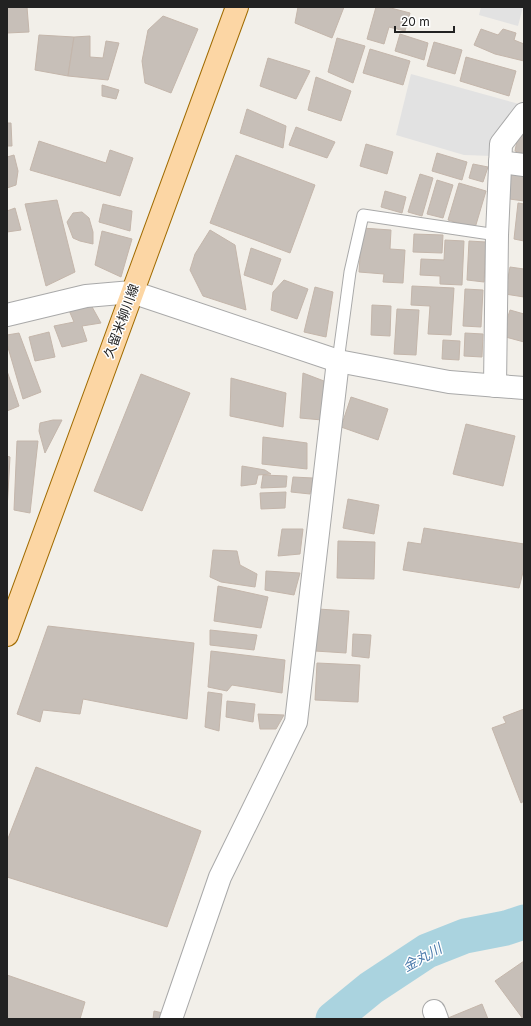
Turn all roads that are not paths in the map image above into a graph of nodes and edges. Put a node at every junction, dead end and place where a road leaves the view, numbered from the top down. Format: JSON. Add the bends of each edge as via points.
{"nodes":[{"id":1,"x":237,"y":7,"type":"edge"},
{"id":2,"x":524,"y":114,"type":"edge"},
{"id":3,"x":500,"y":162,"type":"junction"},
{"id":4,"x":524,"y":165,"type":"edge"},
{"id":5,"x":497,"y":236,"type":"junction"},
{"id":6,"x":132,"y":292,"type":"junction"},
{"id":7,"x":7,"y":315,"type":"edge"},
{"id":8,"x":338,"y":361,"type":"junction"},
{"id":9,"x":495,"y":386,"type":"junction"},
{"id":10,"x":524,"y":388,"type":"edge"},
{"id":11,"x":7,"y":635,"type":"edge"},
{"id":12,"x":171,"y":1019,"type":"edge"}],
"edges":[{"from":1,"to":6,"type":"main road","name":"久留米柳川線"},
{"from":2,"to":3,"type":"street","via":[[501,144]]},
{"from":3,"to":4,"type":"street"},
{"from":3,"to":5,"type":"street"},
{"from":5,"to":8,"type":"lane","via":[[363,215],[350,272]]},
{"from":5,"to":9,"type":"street"},
{"from":6,"to":7,"type":"street","via":[[86,296]]},
{"from":6,"to":8,"type":"street"},
{"from":6,"to":11,"type":"main road","name":"久留米柳川線"},
{"from":8,"to":9,"type":"street","via":[[449,382]]},
{"from":8,"to":12,"type":"street","via":[[296,722],[220,877]]},
{"from":9,"to":10,"type":"street"}]}
